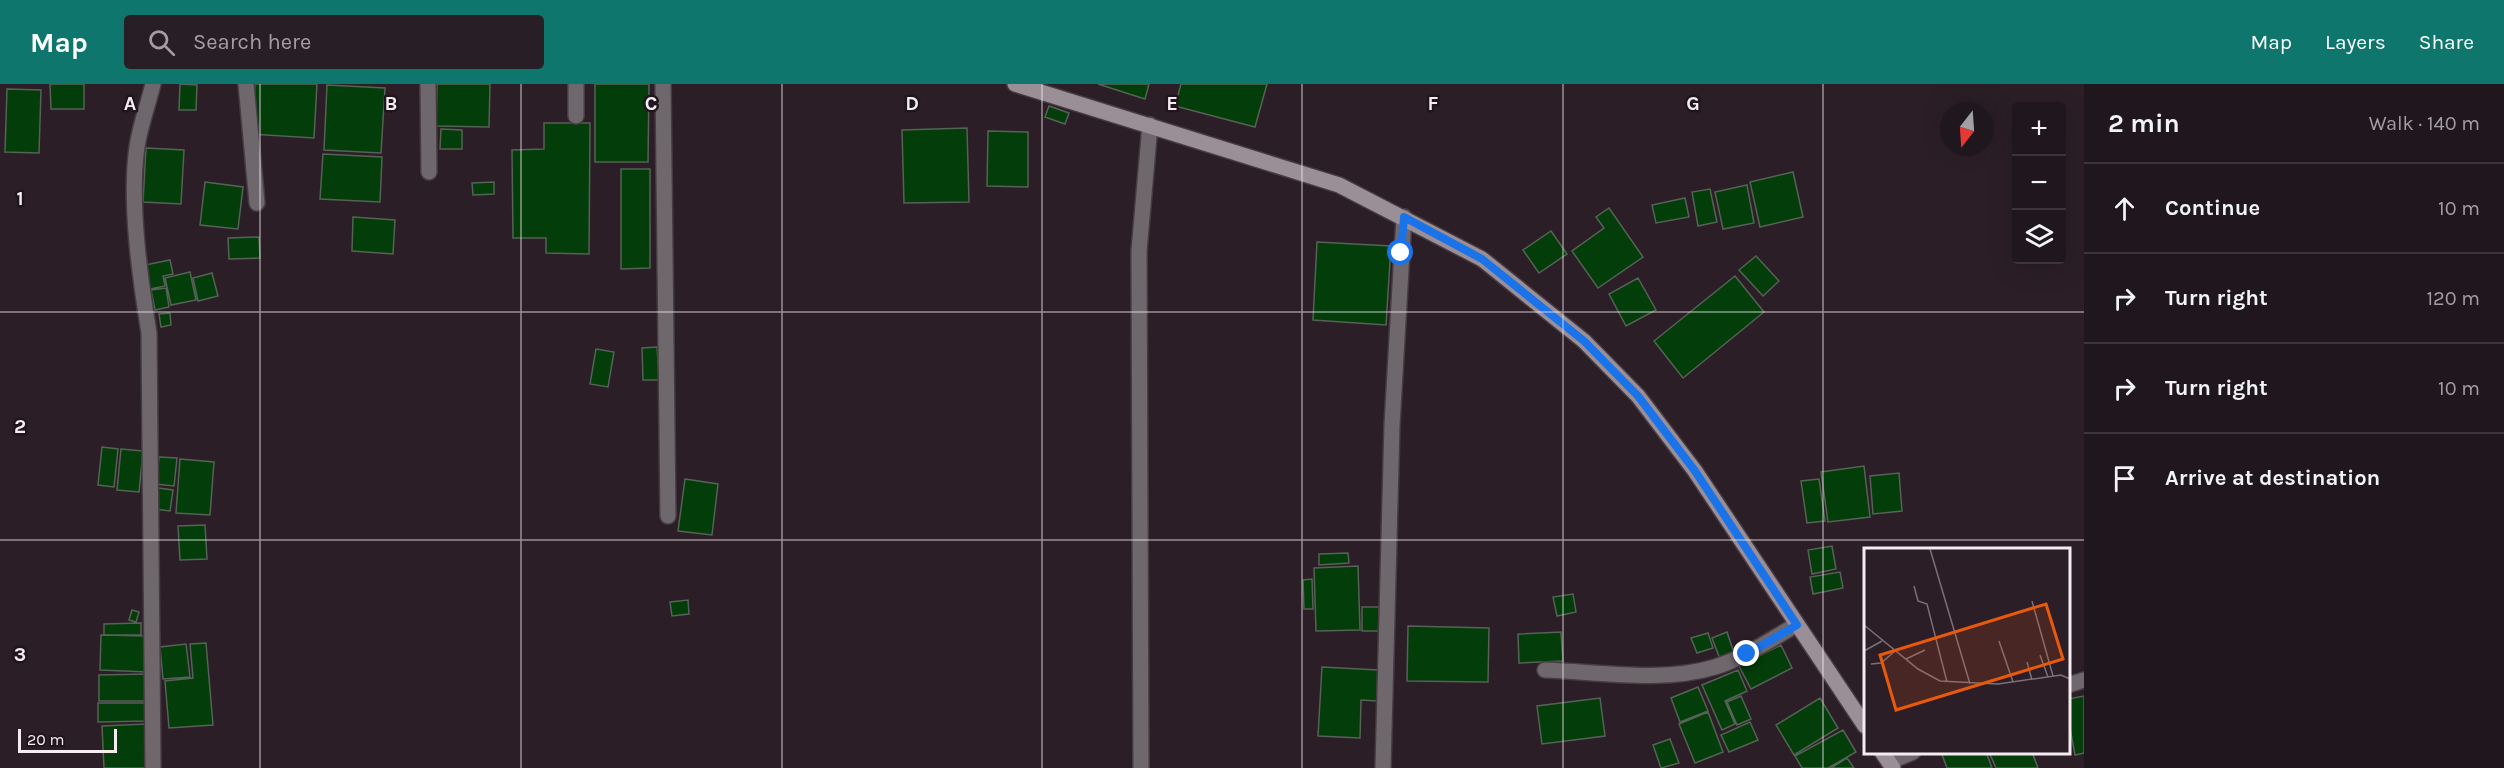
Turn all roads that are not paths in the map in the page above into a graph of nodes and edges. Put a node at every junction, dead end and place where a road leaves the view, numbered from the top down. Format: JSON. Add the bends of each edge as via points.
{"nodes":[{"id":1,"x":153,"y":84,"type":"edge"},
{"id":2,"x":246,"y":84,"type":"edge"},
{"id":3,"x":428,"y":84,"type":"edge"},
{"id":4,"x":576,"y":84,"type":"edge"},
{"id":5,"x":663,"y":84,"type":"edge"},
{"id":6,"x":1015,"y":84,"type":"edge"},
{"id":7,"x":576,"y":116,"type":"dead end"},
{"id":8,"x":1150,"y":125,"type":"junction"},
{"id":9,"x":429,"y":172,"type":"dead end"},
{"id":10,"x":257,"y":203,"type":"dead end"},
{"id":11,"x":1404,"y":217,"type":"junction"},
{"id":12,"x":668,"y":516,"type":"dead end"},
{"id":13,"x":1797,"y":625,"type":"junction"},
{"id":14,"x":1545,"y":670,"type":"dead end"},
{"id":15,"x":2084,"y":680,"type":"edge"},
{"id":16,"x":2069,"y":684,"type":"edge"},
{"id":17,"x":1864,"y":725,"type":"edge"},
{"id":18,"x":1910,"y":753,"type":"edge"},
{"id":19,"x":1888,"y":761,"type":"edge"},
{"id":20,"x":153,"y":768,"type":"edge"},
{"id":21,"x":1141,"y":768,"type":"edge"},
{"id":22,"x":1383,"y":768,"type":"edge"}],
"edges":[{"from":1,"to":20,"type":"street","via":[[137,148],[135,188],[139,275],[149,333]]},
{"from":2,"to":10,"type":"street"},
{"from":3,"to":9,"type":"street"},
{"from":4,"to":7,"type":"street"},
{"from":5,"to":12,"type":"street"},
{"from":6,"to":8,"type":"street"},
{"from":8,"to":11,"type":"street","via":[[1339,185]]},
{"from":8,"to":21,"type":"street","via":[[1139,250]]},
{"from":11,"to":13,"type":"street","via":[[1482,259],[1584,341],[1615,372],[1695,471]]},
{"from":11,"to":22,"type":"street","via":[[1392,425]]},
{"from":13,"to":14,"type":"street","via":[[1747,654],[1704,669],[1675,674]]},
{"from":13,"to":17,"type":"street"},
{"from":15,"to":16,"type":"street"},
{"from":18,"to":19,"type":"street"}]}
